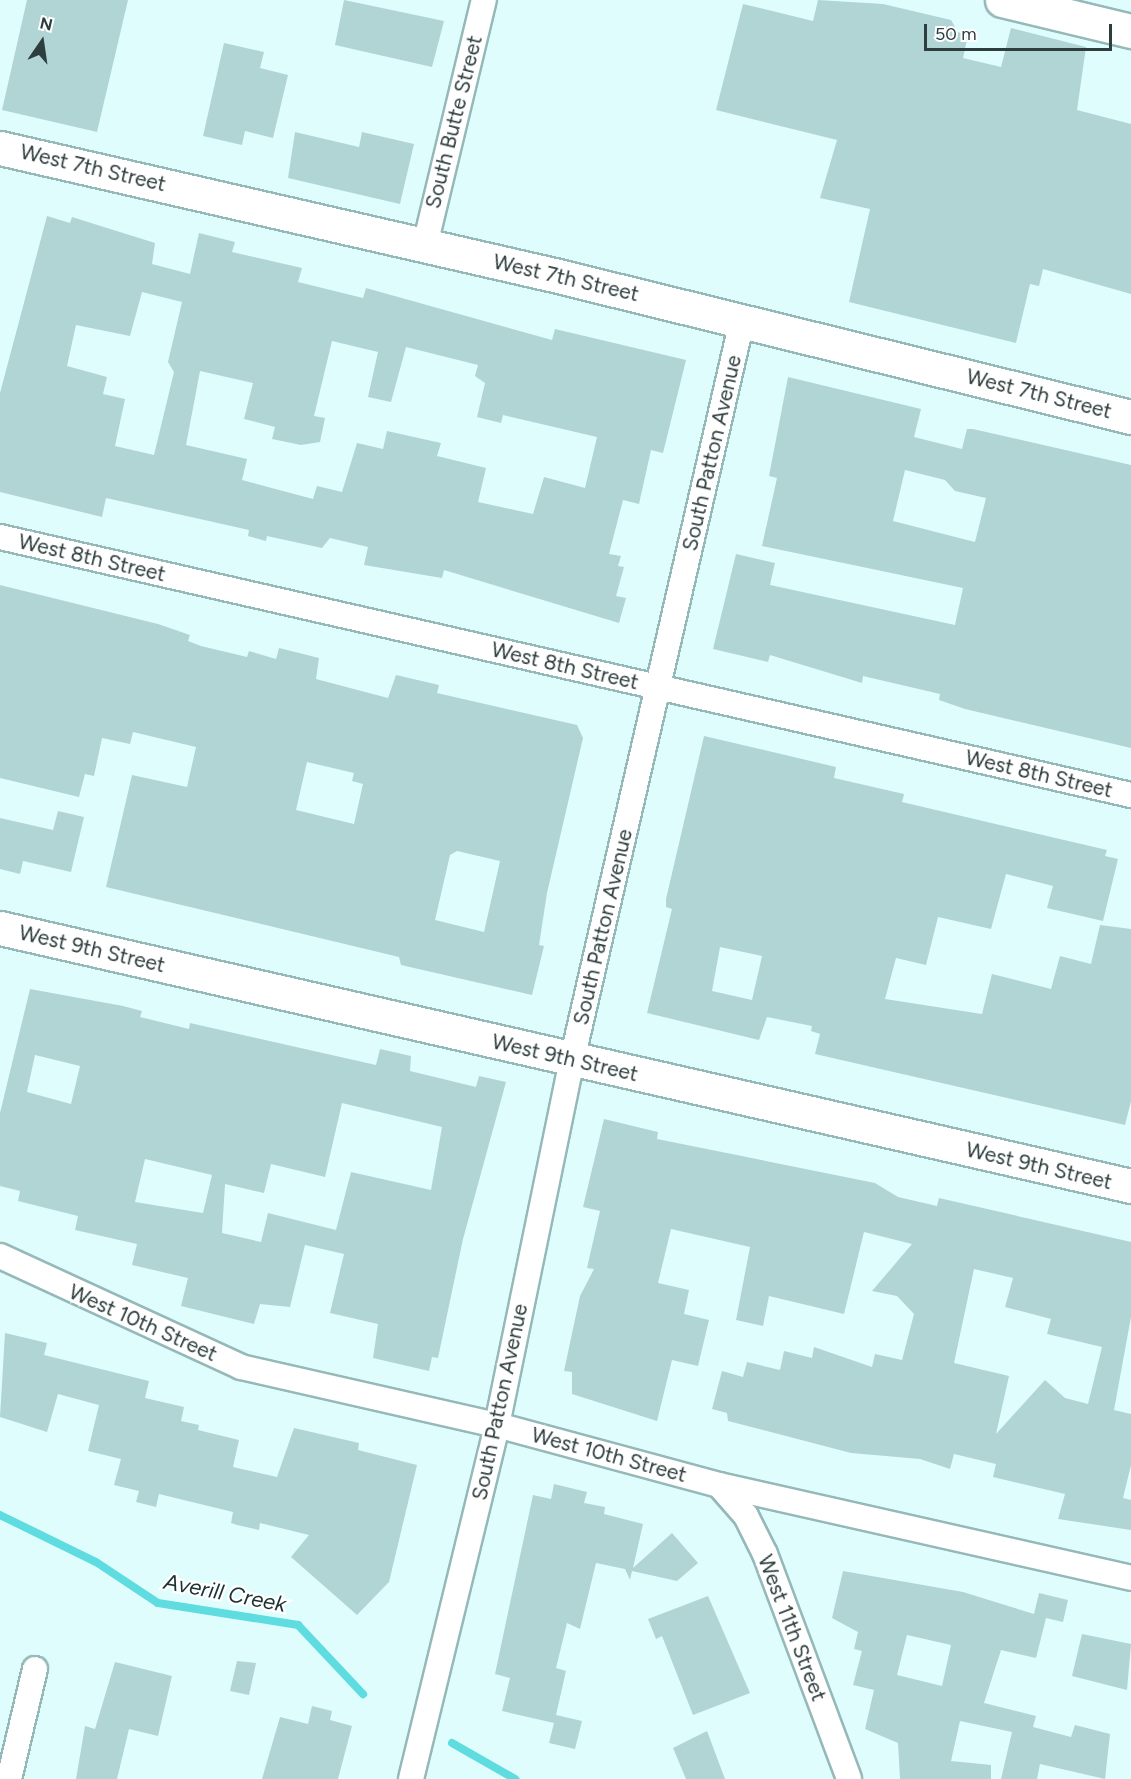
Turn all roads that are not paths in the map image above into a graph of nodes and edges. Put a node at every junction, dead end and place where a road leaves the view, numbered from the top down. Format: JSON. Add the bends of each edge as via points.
{"nodes":[{"id":1,"x":484,"y":0,"type":"edge"},
{"id":2,"x":1002,"y":0,"type":"edge"},
{"id":3,"x":1131,"y":31,"type":"edge"},
{"id":4,"x":2,"y":155,"type":"edge"},
{"id":5,"x":425,"y":245,"type":"junction"},
{"id":6,"x":742,"y":321,"type":"junction"},
{"id":7,"x":1131,"y":417,"type":"edge"},
{"id":8,"x":0,"y":537,"type":"edge"},
{"id":9,"x":660,"y":688,"type":"junction"},
{"id":10,"x":1131,"y":795,"type":"edge"},
{"id":11,"x":0,"y":928,"type":"edge"},
{"id":12,"x":572,"y":1060,"type":"junction"},
{"id":13,"x":1131,"y":1186,"type":"edge"},
{"id":14,"x":0,"y":1256,"type":"edge"},
{"id":15,"x":497,"y":1425,"type":"junction"},
{"id":16,"x":719,"y":1485,"type":"junction"},
{"id":17,"x":1131,"y":1578,"type":"edge"},
{"id":18,"x":35,"y":1669,"type":"dead end"},
{"id":19,"x":9,"y":1779,"type":"edge"},
{"id":20,"x":411,"y":1779,"type":"edge"},
{"id":21,"x":849,"y":1779,"type":"edge"}],
"edges":[{"from":1,"to":5,"type":"street","name":"South Butte Street"},
{"from":2,"to":3,"type":"street"},
{"from":4,"to":5,"type":"street","name":"West 7th Street"},
{"from":5,"to":6,"type":"street","name":"West 7th Street"},
{"from":6,"to":7,"type":"street","name":"West 7th Street"},
{"from":6,"to":9,"type":"street","name":"South Patton Avenue"},
{"from":8,"to":9,"type":"street","name":"West 8th Street"},
{"from":9,"to":10,"type":"street","name":"West 8th Street"},
{"from":9,"to":12,"type":"street","name":"South Patton Avenue"},
{"from":11,"to":12,"type":"street","name":"West 9th Street"},
{"from":12,"to":13,"type":"street","name":"West 9th Street"},
{"from":12,"to":15,"type":"street","name":"South Patton Avenue"},
{"from":14,"to":15,"type":"street","name":"West 10th Street","via":[[241,1367]]},
{"from":15,"to":16,"type":"street","name":"West 10th Street"},
{"from":15,"to":20,"type":"street","name":"South Patton Avenue"},
{"from":16,"to":17,"type":"street","name":"West 10th Street"},
{"from":16,"to":21,"type":"street","name":"West 11th Street","via":[[746,1516],[765,1554]]},
{"from":18,"to":19,"type":"street"}]}
